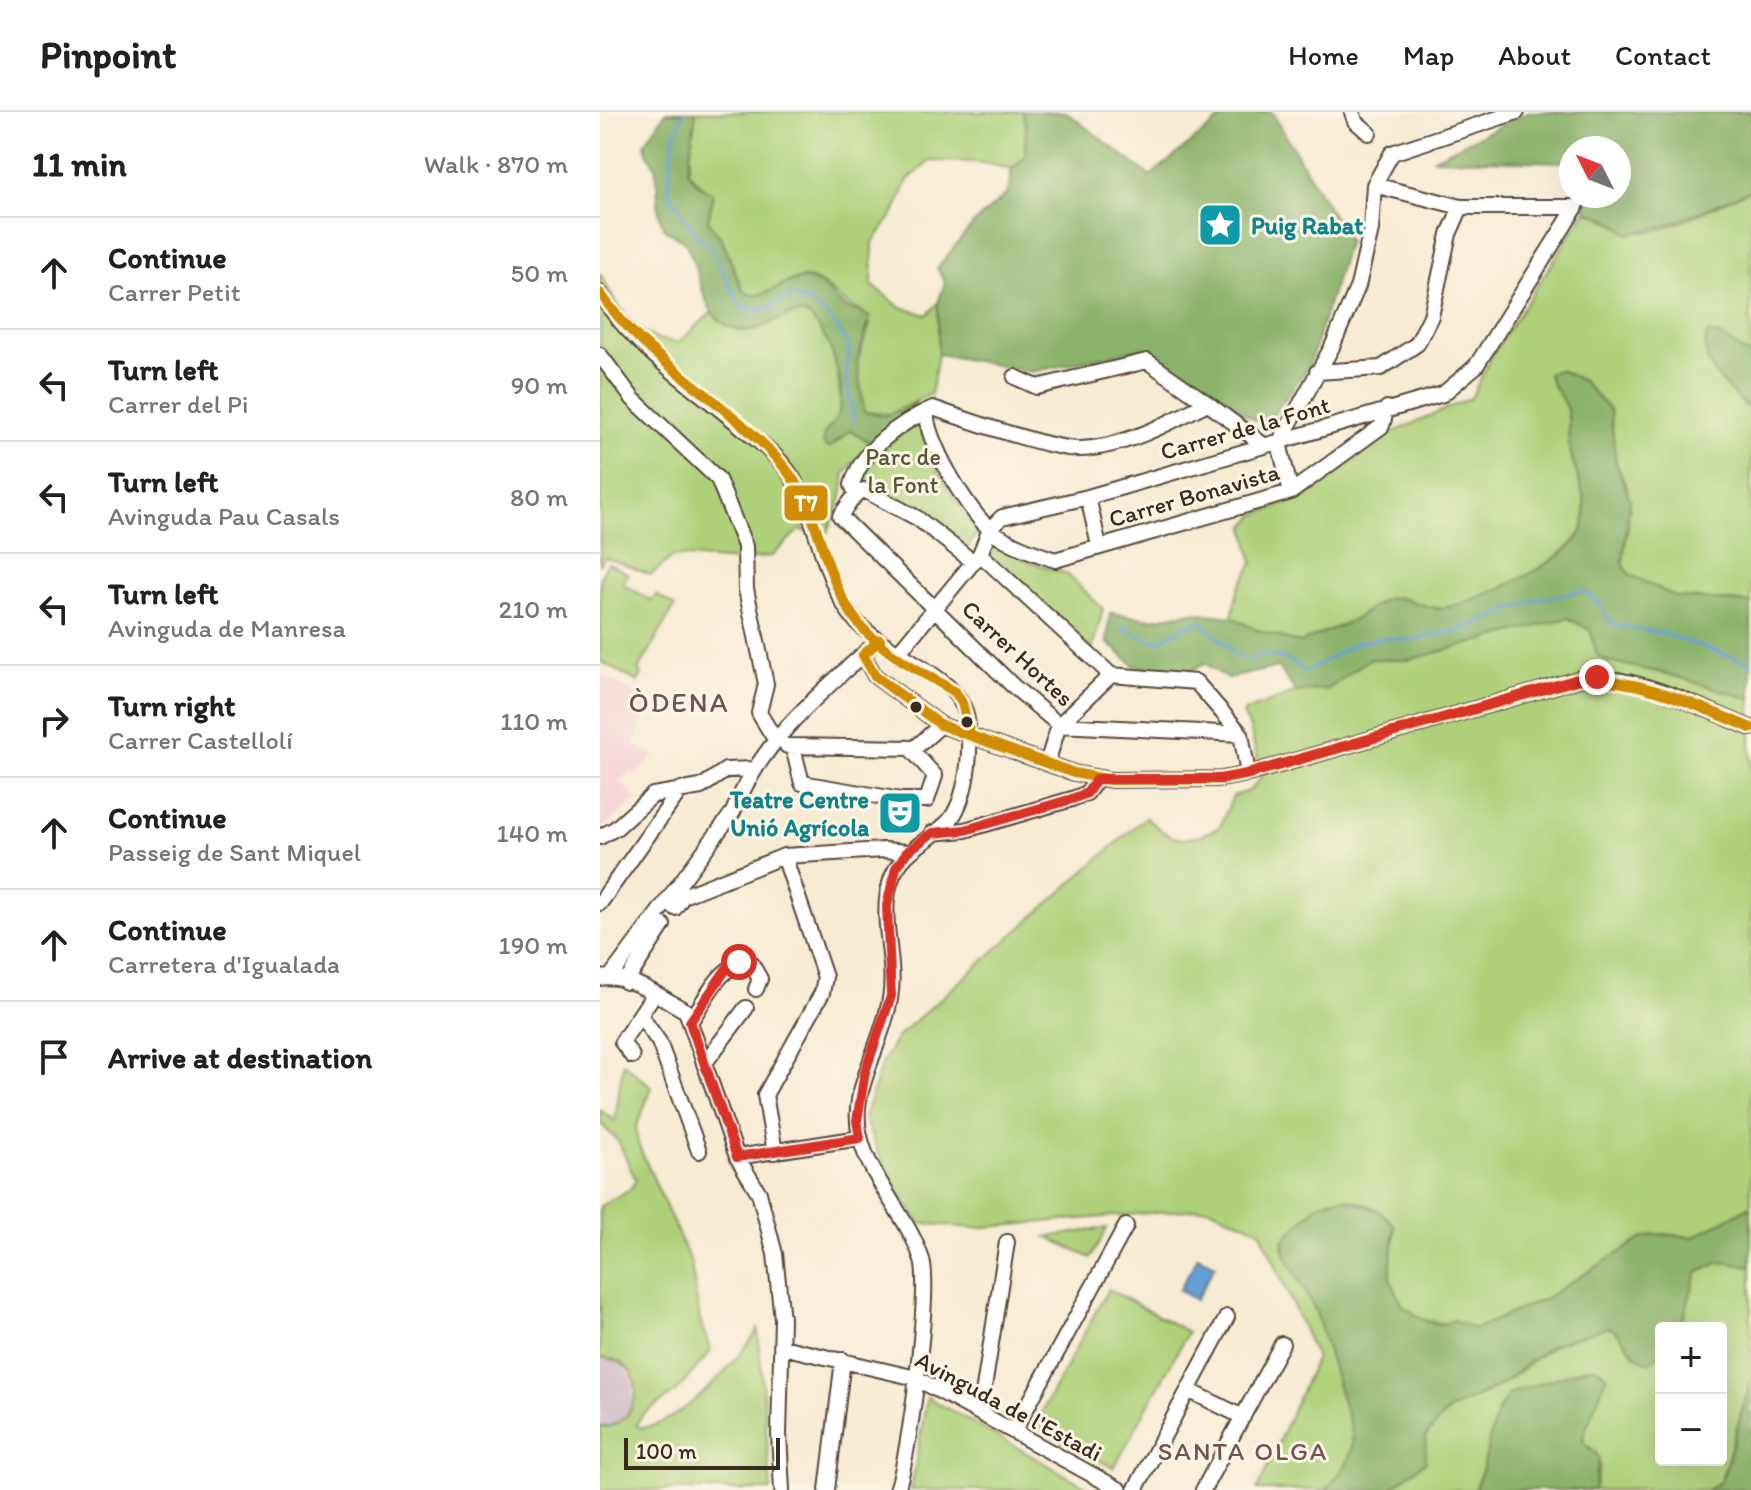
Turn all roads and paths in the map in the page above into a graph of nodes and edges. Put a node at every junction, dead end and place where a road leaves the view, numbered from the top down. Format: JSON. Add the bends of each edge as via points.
{"nodes":[{"id":1,"x":1352,"y":112,"type":"edge"},
{"id":2,"x":1517,"y":112,"type":"edge"},
{"id":3,"x":1369,"y":133,"type":"dead end"},
{"id":4,"x":1374,"y":185,"type":"junction"},
{"id":5,"x":1461,"y":207,"type":"junction"},
{"id":6,"x":600,"y":293,"type":"edge"},
{"id":7,"x":600,"y":355,"type":"edge"},
{"id":8,"x":1317,"y":372,"type":"junction"},
{"id":9,"x":1015,"y":377,"type":"dead end"},
{"id":10,"x":1207,"y":403,"type":"junction"},
{"id":11,"x":1387,"y":408,"type":"junction"},
{"id":12,"x":927,"y":411,"type":"junction"},
{"id":13,"x":1272,"y":444,"type":"junction"},
{"id":14,"x":860,"y":492,"type":"junction"},
{"id":15,"x":1291,"y":492,"type":"junction"},
{"id":16,"x":1088,"y":497,"type":"junction"},
{"id":17,"x":990,"y":529,"type":"junction"},
{"id":18,"x":1099,"y":546,"type":"junction"},
{"id":19,"x":976,"y":558,"type":"junction"},
{"id":20,"x":936,"y":607,"type":"junction"},
{"id":21,"x":880,"y":640,"type":"junction"},
{"id":22,"x":898,"y":653,"type":"junction"},
{"id":23,"x":863,"y":655,"type":"junction"},
{"id":24,"x":1111,"y":675,"type":"junction"},
{"id":25,"x":941,"y":725,"type":"junction"},
{"id":26,"x":1059,"y":725,"type":"junction"},
{"id":27,"x":1751,"y":728,"type":"edge"},
{"id":28,"x":970,"y":734,"type":"junction"},
{"id":29,"x":1241,"y":734,"type":"junction"},
{"id":30,"x":776,"y":741,"type":"junction"},
{"id":31,"x":793,"y":748,"type":"junction"},
{"id":32,"x":910,"y":748,"type":"junction"},
{"id":33,"x":1047,"y":763,"type":"junction"},
{"id":34,"x":755,"y":769,"type":"junction"},
{"id":35,"x":1248,"y":774,"type":"junction"},
{"id":36,"x":1097,"y":779,"type":"junction"},
{"id":37,"x":681,"y":789,"type":"junction"},
{"id":38,"x":932,"y":833,"type":"junction"},
{"id":39,"x":600,"y":837,"type":"edge"},
{"id":40,"x":907,"y":852,"type":"junction"},
{"id":41,"x":784,"y":856,"type":"junction"},
{"id":42,"x":600,"y":903,"type":"edge"},
{"id":43,"x":606,"y":977,"type":"edge"},
{"id":44,"x":626,"y":982,"type":"junction"},
{"id":45,"x":756,"y":989,"type":"dead end"},
{"id":46,"x":654,"y":994,"type":"junction"},
{"id":47,"x":746,"y":1008,"type":"dead end"},
{"id":48,"x":640,"y":1015,"type":"junction"},
{"id":49,"x":690,"y":1022,"type":"junction"},
{"id":50,"x":632,"y":1056,"type":"dead end"},
{"id":51,"x":704,"y":1064,"type":"junction"},
{"id":52,"x":860,"y":1138,"type":"junction"},
{"id":53,"x":699,"y":1151,"type":"dead end"},
{"id":54,"x":775,"y":1152,"type":"junction"},
{"id":55,"x":737,"y":1157,"type":"junction"},
{"id":56,"x":1126,"y":1226,"type":"dead end"},
{"id":57,"x":1007,"y":1242,"type":"dead end"},
{"id":58,"x":1227,"y":1317,"type":"dead end"},
{"id":59,"x":1282,"y":1344,"type":"dead end"},
{"id":60,"x":782,"y":1347,"type":"junction"},
{"id":61,"x":843,"y":1360,"type":"junction"},
{"id":62,"x":916,"y":1378,"type":"junction"},
{"id":63,"x":1188,"y":1390,"type":"junction"},
{"id":64,"x":980,"y":1413,"type":"junction"},
{"id":65,"x":1243,"y":1417,"type":"junction"},
{"id":66,"x":1014,"y":1431,"type":"junction"},
{"id":67,"x":782,"y":1490,"type":"edge"},
{"id":68,"x":827,"y":1490,"type":"edge"},
{"id":69,"x":897,"y":1490,"type":"edge"},
{"id":70,"x":1120,"y":1490,"type":"edge"},
{"id":71,"x":1135,"y":1490,"type":"edge"},
{"id":72,"x":1203,"y":1490,"type":"edge"}],
"edges":[{"from":1,"to":3,"type":"street"},
{"from":2,"to":4,"type":"street","via":[[1392,153]]},
{"from":4,"to":5,"type":"street"},
{"from":4,"to":8,"type":"street","via":[[1371,230],[1358,286]]},
{"from":5,"to":8,"type":"street","via":[[1449,234],[1431,316],[1417,344],[1381,368]]},
{"from":5,"to":11,"type":"street","name":"Carrer de la Font","via":[[1576,207],[1476,366],[1443,394]]},
{"from":6,"to":21,"type":"street","via":[[631,332],[788,471],[843,600],[855,620]]},
{"from":7,"to":30,"type":"street","via":[[633,399],[718,479],[728,496],[745,546],[746,589],[766,684],[759,713]]},
{"from":8,"to":13,"type":"street"},
{"from":9,"to":10,"type":"street","via":[[1037,387],[1147,361]]},
{"from":10,"to":12,"type":"street","via":[[1115,443],[1079,449],[933,408]]},
{"from":10,"to":13,"type":"street"},
{"from":11,"to":13,"type":"street","name":"Carrer de la Font"},
{"from":11,"to":15,"type":"street","name":"Carrer Bonavista","via":[[1382,426]]},
{"from":12,"to":14,"type":"street","via":[[862,460],[852,485]]},
{"from":12,"to":17,"type":"street","via":[[929,428],[954,481]]},
{"from":13,"to":15,"type":"street"},
{"from":13,"to":16,"type":"street","name":"Carrer de la Font"},
{"from":14,"to":19,"type":"street","via":[[917,518]]},
{"from":14,"to":20,"type":"street","name":"Carrer Hortes","via":[[840,516]]},
{"from":15,"to":18,"type":"street","name":"Carrer Bonavista"},
{"from":16,"to":17,"type":"street","name":"Carrer de la Font","via":[[1002,517]]},
{"from":16,"to":18,"type":"street"},
{"from":17,"to":18,"type":"street","name":"Carrer Bonavista","via":[[1055,560]]},
{"from":17,"to":19,"type":"street"},
{"from":19,"to":20,"type":"street"},
{"from":19,"to":24,"type":"street"},
{"from":20,"to":22,"type":"street"},
{"from":20,"to":26,"type":"street","name":"Carrer Hortes"},
{"from":21,"to":22,"type":"street"},
{"from":21,"to":23,"type":"street"},
{"from":22,"to":28,"type":"street","via":[[955,692]]},
{"from":23,"to":25,"type":"street","via":[[875,676]]},
{"from":23,"to":30,"type":"street","via":[[831,681]]},
{"from":24,"to":26,"type":"street"},
{"from":24,"to":29,"type":"street","via":[[1196,682]]},
{"from":25,"to":28,"type":"street"},
{"from":25,"to":32,"type":"street"},
{"from":26,"to":29,"type":"street","name":"Carrer Hortes"},
{"from":26,"to":33,"type":"street"},
{"from":27,"to":35,"type":"street","via":[[1634,683],[1597,677]]},
{"from":28,"to":33,"type":"street"},
{"from":28,"to":38,"type":"street","via":[[958,801],[950,820]]},
{"from":29,"to":35,"type":"street"},
{"from":30,"to":31,"type":"street"},
{"from":30,"to":34,"type":"street"},
{"from":31,"to":32,"type":"street"},
{"from":31,"to":32,"type":"street","via":[[802,783],[927,800],[935,776]]},
{"from":33,"to":36,"type":"street"},
{"from":34,"to":37,"type":"street","via":[[726,770],[701,787]]},
{"from":34,"to":43,"type":"street","via":[[733,812]]},
{"from":35,"to":36,"type":"street","via":[[1221,779]]},
{"from":36,"to":38,"type":"street","via":[[1087,793],[1072,799],[965,830]]},
{"from":37,"to":39,"type":"street","via":[[653,795]]},
{"from":37,"to":42,"type":"street"},
{"from":38,"to":40,"type":"street"},
{"from":40,"to":41,"type":"street"},
{"from":40,"to":52,"type":"street","via":[[890,884],[891,996],[865,1072],[857,1121]]},
{"from":41,"to":44,"type":"street","via":[[683,896]]},
{"from":41,"to":54,"type":"street","via":[[825,977],[822,993],[765,1095]]},
{"from":43,"to":44,"type":"street"},
{"from":44,"to":46,"type":"street"},
{"from":45,"to":49,"type":"street","via":[[760,979],[751,963],[727,968]]},
{"from":46,"to":48,"type":"street"},
{"from":46,"to":49,"type":"street","via":[[686,1011]]},
{"from":47,"to":51,"type":"street"},
{"from":48,"to":50,"type":"street","via":[[622,1042]]},
{"from":48,"to":53,"type":"street","via":[[659,1042]]},
{"from":49,"to":51,"type":"street"},
{"from":51,"to":55,"type":"street"},
{"from":52,"to":54,"type":"street"},
{"from":52,"to":62,"type":"street","via":[[922,1260],[925,1287]]},
{"from":54,"to":55,"type":"street"},
{"from":55,"to":60,"type":"street","via":[[759,1193],[775,1254]]},
{"from":56,"to":66,"type":"street"},
{"from":57,"to":64,"type":"street"},
{"from":58,"to":63,"type":"street"},
{"from":59,"to":65,"type":"street"},
{"from":60,"to":61,"type":"street","name":"Avinguda de l'Estadi"},
{"from":60,"to":67,"type":"street"},
{"from":61,"to":62,"type":"street","name":"Avinguda de l'Estadi"},
{"from":61,"to":68,"type":"street"},
{"from":62,"to":64,"type":"street","name":"Avinguda de l'Estadi"},
{"from":62,"to":69,"type":"street"},
{"from":63,"to":65,"type":"street"},
{"from":63,"to":71,"type":"street"},
{"from":64,"to":66,"type":"street","name":"Avinguda de l'Estadi"},
{"from":65,"to":72,"type":"street"},
{"from":66,"to":70,"type":"street","name":"Avinguda de l'Estadi"}]}
